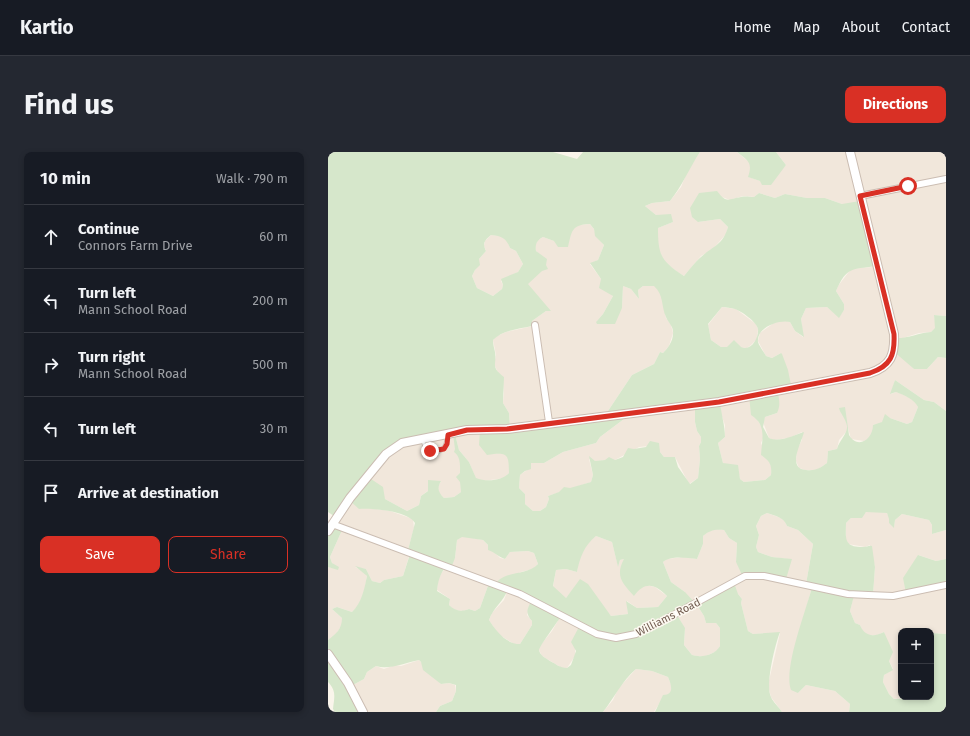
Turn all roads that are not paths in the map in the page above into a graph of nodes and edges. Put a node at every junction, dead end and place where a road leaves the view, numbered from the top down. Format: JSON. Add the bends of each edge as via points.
{"nodes":[{"id":1,"x":850,"y":152,"type":"edge"},
{"id":2,"x":946,"y":179,"type":"edge"},
{"id":3,"x":860,"y":196,"type":"junction"},
{"id":4,"x":535,"y":325,"type":"dead end"},
{"id":5,"x":549,"y":422,"type":"junction"},
{"id":6,"x":448,"y":435,"type":"junction"},
{"id":7,"x":423,"y":440,"type":"junction"},
{"id":8,"x":330,"y":527,"type":"edge"},
{"id":9,"x":946,"y":585,"type":"edge"},
{"id":10,"x":328,"y":654,"type":"edge"},
{"id":11,"x":363,"y":712,"type":"edge"}],
"edges":[{"from":1,"to":3,"type":"street"},
{"from":2,"to":3,"type":"street"},
{"from":3,"to":5,"type":"street","via":[[894,334],[893,355],[883,368],[870,373],[719,402]]},
{"from":4,"to":5,"type":"street"},
{"from":5,"to":6,"type":"street","via":[[507,429],[467,430]]},
{"from":6,"to":7,"type":"street"},
{"from":6,"to":7,"type":"lane","via":[[447,444],[440,451],[425,448]]},
{"from":7,"to":8,"type":"street","via":[[402,443],[386,454]]},
{"from":8,"to":9,"type":"street","name":"Williams Road","via":[[520,594],[597,634],[616,638],[636,634],[732,581],[750,575],[848,594],[893,596]]},
{"from":10,"to":11,"type":"street","via":[[348,683]]}]}
